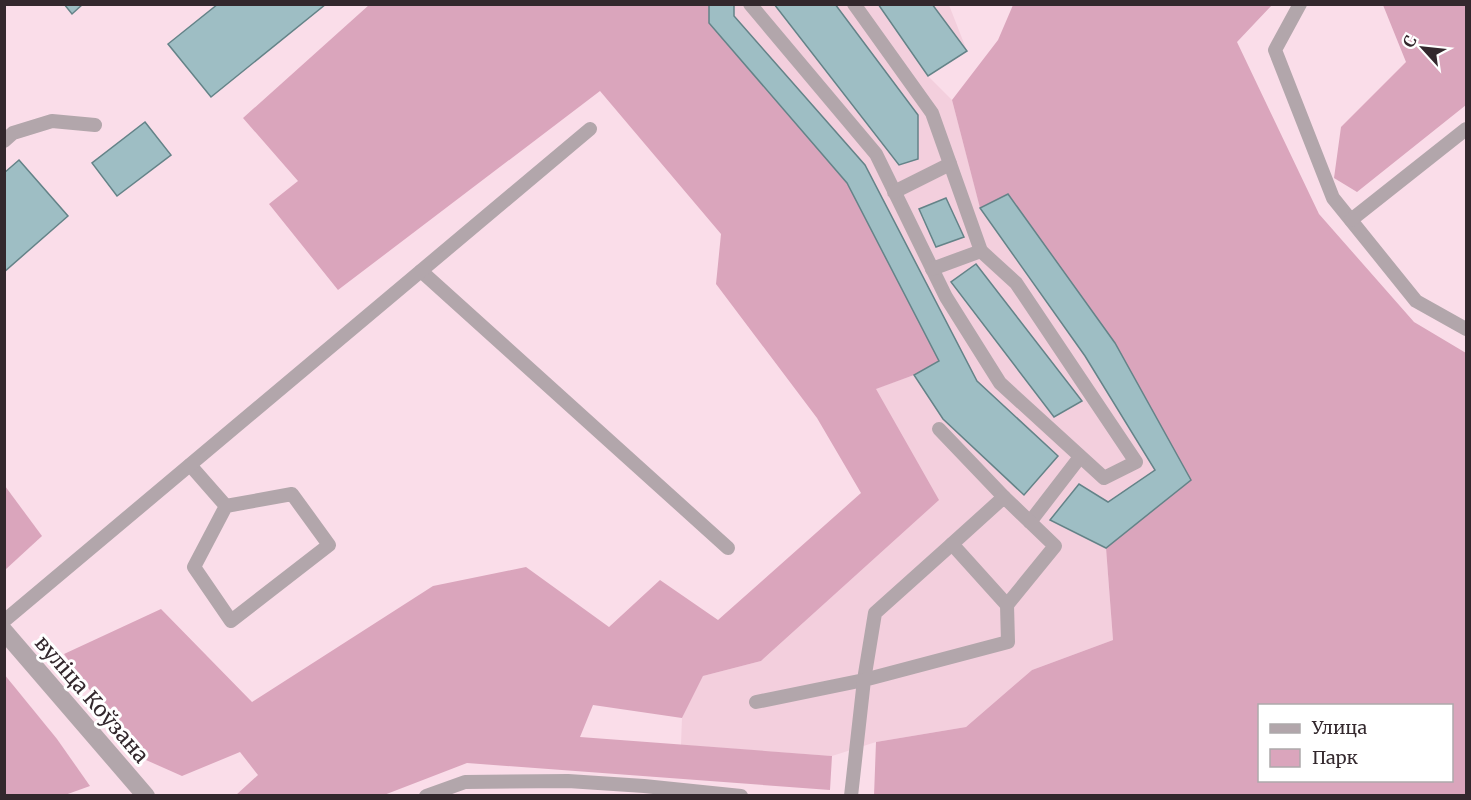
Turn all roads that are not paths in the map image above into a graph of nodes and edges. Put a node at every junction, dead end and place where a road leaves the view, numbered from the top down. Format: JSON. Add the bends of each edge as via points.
{"nodes":[{"id":1,"x":750,"y":4,"type":"edge"},
{"id":2,"x":854,"y":4,"type":"edge"},
{"id":3,"x":1300,"y":4,"type":"edge"},
{"id":4,"x":95,"y":125,"type":"dead end"},
{"id":5,"x":590,"y":129,"type":"dead end"},
{"id":6,"x":1467,"y":129,"type":"edge"},
{"id":7,"x":4,"y":141,"type":"edge"},
{"id":8,"x":950,"y":164,"type":"junction"},
{"id":9,"x":894,"y":192,"type":"junction"},
{"id":10,"x":1352,"y":220,"type":"junction"},
{"id":11,"x":981,"y":251,"type":"junction"},
{"id":12,"x":932,"y":269,"type":"junction"},
{"id":13,"x":420,"y":271,"type":"junction"},
{"id":14,"x":1467,"y":329,"type":"edge"},
{"id":15,"x":939,"y":429,"type":"dead end"},
{"id":16,"x":1080,"y":457,"type":"junction"},
{"id":17,"x":190,"y":465,"type":"junction"},
{"id":18,"x":1004,"y":497,"type":"junction"},
{"id":19,"x":226,"y":506,"type":"junction"},
{"id":20,"x":1030,"y":522,"type":"junction"},
{"id":21,"x":952,"y":544,"type":"junction"},
{"id":22,"x":728,"y":548,"type":"dead end"},
{"id":23,"x":1007,"y":605,"type":"junction"},
{"id":24,"x":4,"y":621,"type":"edge"},
{"id":25,"x":4,"y":631,"type":"edge"},
{"id":26,"x":864,"y":680,"type":"junction"},
{"id":27,"x":756,"y":702,"type":"dead end"},
{"id":28,"x":146,"y":795,"type":"edge"},
{"id":29,"x":426,"y":795,"type":"edge"},
{"id":30,"x":741,"y":795,"type":"edge"},
{"id":31,"x":851,"y":795,"type":"edge"}],
"edges":[{"from":1,"to":9,"type":"lane","via":[[876,154]]},
{"from":2,"to":8,"type":"lane","via":[[932,113]]},
{"from":3,"to":10,"type":"lane","via":[[1275,50],[1334,198]]},
{"from":4,"to":7,"type":"lane","via":[[52,121],[13,133]]},
{"from":5,"to":13,"type":"lane"},
{"from":6,"to":10,"type":"lane"},
{"from":8,"to":9,"type":"lane"},
{"from":8,"to":11,"type":"lane"},
{"from":9,"to":12,"type":"lane"},
{"from":10,"to":14,"type":"lane","via":[[1416,301]]},
{"from":11,"to":12,"type":"lane"},
{"from":11,"to":16,"type":"lane","via":[[1016,283],[1136,462],[1104,478]]},
{"from":12,"to":16,"type":"lane","via":[[1000,383]]},
{"from":13,"to":17,"type":"lane"},
{"from":13,"to":22,"type":"lane"},
{"from":15,"to":18,"type":"lane"},
{"from":16,"to":20,"type":"lane"},
{"from":17,"to":19,"type":"lane"},
{"from":17,"to":24,"type":"lane"},
{"from":18,"to":20,"type":"lane"},
{"from":18,"to":21,"type":"lane"},
{"from":19,"to":19,"type":"lane","via":[[194,567],[231,621],[329,545],[292,494]]},
{"from":20,"to":23,"type":"lane","via":[[1055,546]]},
{"from":21,"to":23,"type":"lane"},
{"from":21,"to":26,"type":"lane","via":[[875,613]]},
{"from":23,"to":26,"type":"lane","via":[[1008,642]]},
{"from":25,"to":28,"type":"street","name":"вуліца Коўзана"},
{"from":26,"to":27,"type":"lane"},
{"from":26,"to":31,"type":"lane"},
{"from":29,"to":30,"type":"lane","via":[[465,782],[568,781]]}]}
